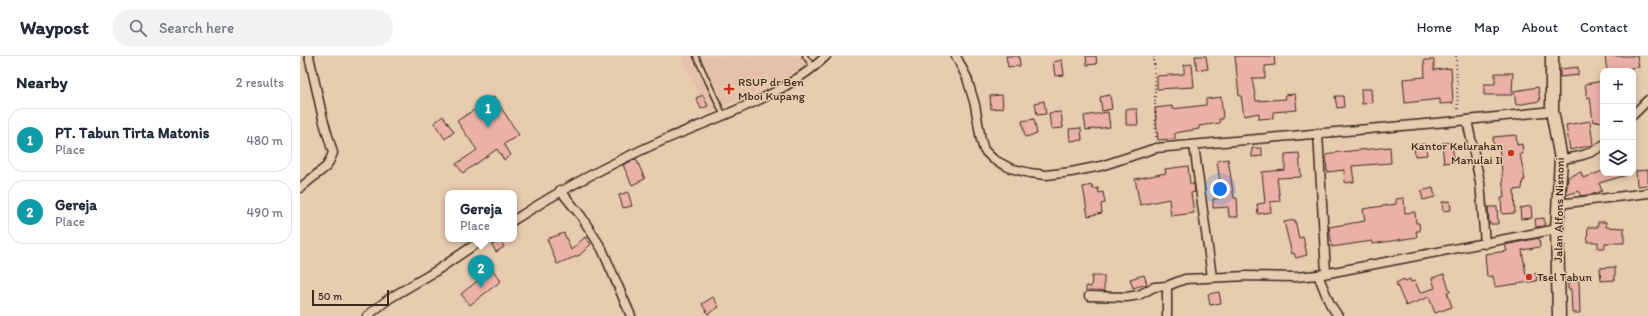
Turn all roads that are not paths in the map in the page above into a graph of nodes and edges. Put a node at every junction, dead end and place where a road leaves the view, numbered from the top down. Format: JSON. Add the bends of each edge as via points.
{"nodes":[{"id":1,"x":309,"y":56,"type":"edge"},
{"id":2,"x":696,"y":56,"type":"edge"},
{"id":3,"x":805,"y":56,"type":"edge"},
{"id":4,"x":826,"y":56,"type":"edge"},
{"id":5,"x":956,"y":56,"type":"edge"},
{"id":6,"x":1552,"y":56,"type":"edge"},
{"id":7,"x":814,"y":68,"type":"junction"},
{"id":8,"x":1648,"y":100,"type":"edge"},
{"id":9,"x":1552,"y":111,"type":"junction"},
{"id":10,"x":1636,"y":111,"type":"edge"},
{"id":11,"x":723,"y":114,"type":"junction"},
{"id":12,"x":1467,"y":120,"type":"junction"},
{"id":13,"x":1318,"y":134,"type":"junction"},
{"id":14,"x":1194,"y":145,"type":"junction"},
{"id":15,"x":1600,"y":147,"type":"edge"},
{"id":16,"x":1561,"y":159,"type":"junction"},
{"id":17,"x":300,"y":188,"type":"edge"},
{"id":18,"x":560,"y":190,"type":"junction"},
{"id":19,"x":1648,"y":193,"type":"edge"},
{"id":20,"x":1559,"y":204,"type":"junction"},
{"id":21,"x":517,"y":218,"type":"edge"},
{"id":22,"x":1557,"y":229,"type":"junction"},
{"id":23,"x":479,"y":242,"type":"edge"},
{"id":24,"x":1485,"y":244,"type":"junction"},
{"id":25,"x":1326,"y":273,"type":"junction"},
{"id":26,"x":1318,"y":275,"type":"junction"},
{"id":27,"x":1212,"y":277,"type":"junction"},
{"id":28,"x":1166,"y":286,"type":"junction"},
{"id":29,"x":1089,"y":296,"type":"dead end"},
{"id":30,"x":367,"y":316,"type":"edge"},
{"id":31,"x":631,"y":316,"type":"edge"},
{"id":32,"x":1167,"y":316,"type":"edge"},
{"id":33,"x":1338,"y":316,"type":"edge"},
{"id":34,"x":1559,"y":316,"type":"edge"}],
"edges":[{"from":1,"to":17,"type":"street","via":[[333,153],[327,166]]},
{"from":2,"to":11,"type":"lane"},
{"from":3,"to":7,"type":"lane"},
{"from":4,"to":7,"type":"street"},
{"from":5,"to":14,"type":"street","via":[[967,78],[975,104],[984,150],[1010,168],[1046,175],[1071,172],[1101,166],[1156,148]]},
{"from":6,"to":9,"type":"main road","name":"Jalan Alfons Nisnoni"},
{"from":7,"to":11,"type":"street","via":[[801,78],[768,95]]},
{"from":8,"to":10,"type":"street"},
{"from":9,"to":12,"type":"street"},
{"from":9,"to":16,"type":"main road","name":"Jalan Alfons Nisnoni"},
{"from":11,"to":18,"type":"street","via":[[627,156]]},
{"from":12,"to":13,"type":"street"},
{"from":12,"to":24,"type":"street","via":[[1480,182]]},
{"from":13,"to":14,"type":"street"},
{"from":13,"to":25,"type":"street"},
{"from":14,"to":27,"type":"street"},
{"from":15,"to":16,"type":"street","via":[[1580,157]]},
{"from":16,"to":20,"type":"main road","name":"Jalan Alfons Nisnoni"},
{"from":18,"to":21,"type":"street"},
{"from":18,"to":31,"type":"street","via":[[602,248]]},
{"from":19,"to":20,"type":"street"},
{"from":20,"to":22,"type":"main road","name":"Jalan Alfons Nisnoni"},
{"from":22,"to":24,"type":"street"},
{"from":22,"to":34,"type":"main road","name":"Jalan Alfons Nisnoni"},
{"from":23,"to":30,"type":"street","via":[[390,298]]},
{"from":24,"to":25,"type":"street"},
{"from":25,"to":26,"type":"street"},
{"from":26,"to":27,"type":"street"},
{"from":26,"to":33,"type":"street"},
{"from":27,"to":28,"type":"street","via":[[1185,279]]},
{"from":28,"to":29,"type":"street","via":[[1154,287],[1139,295],[1127,297]]},
{"from":28,"to":32,"type":"street"}]}
